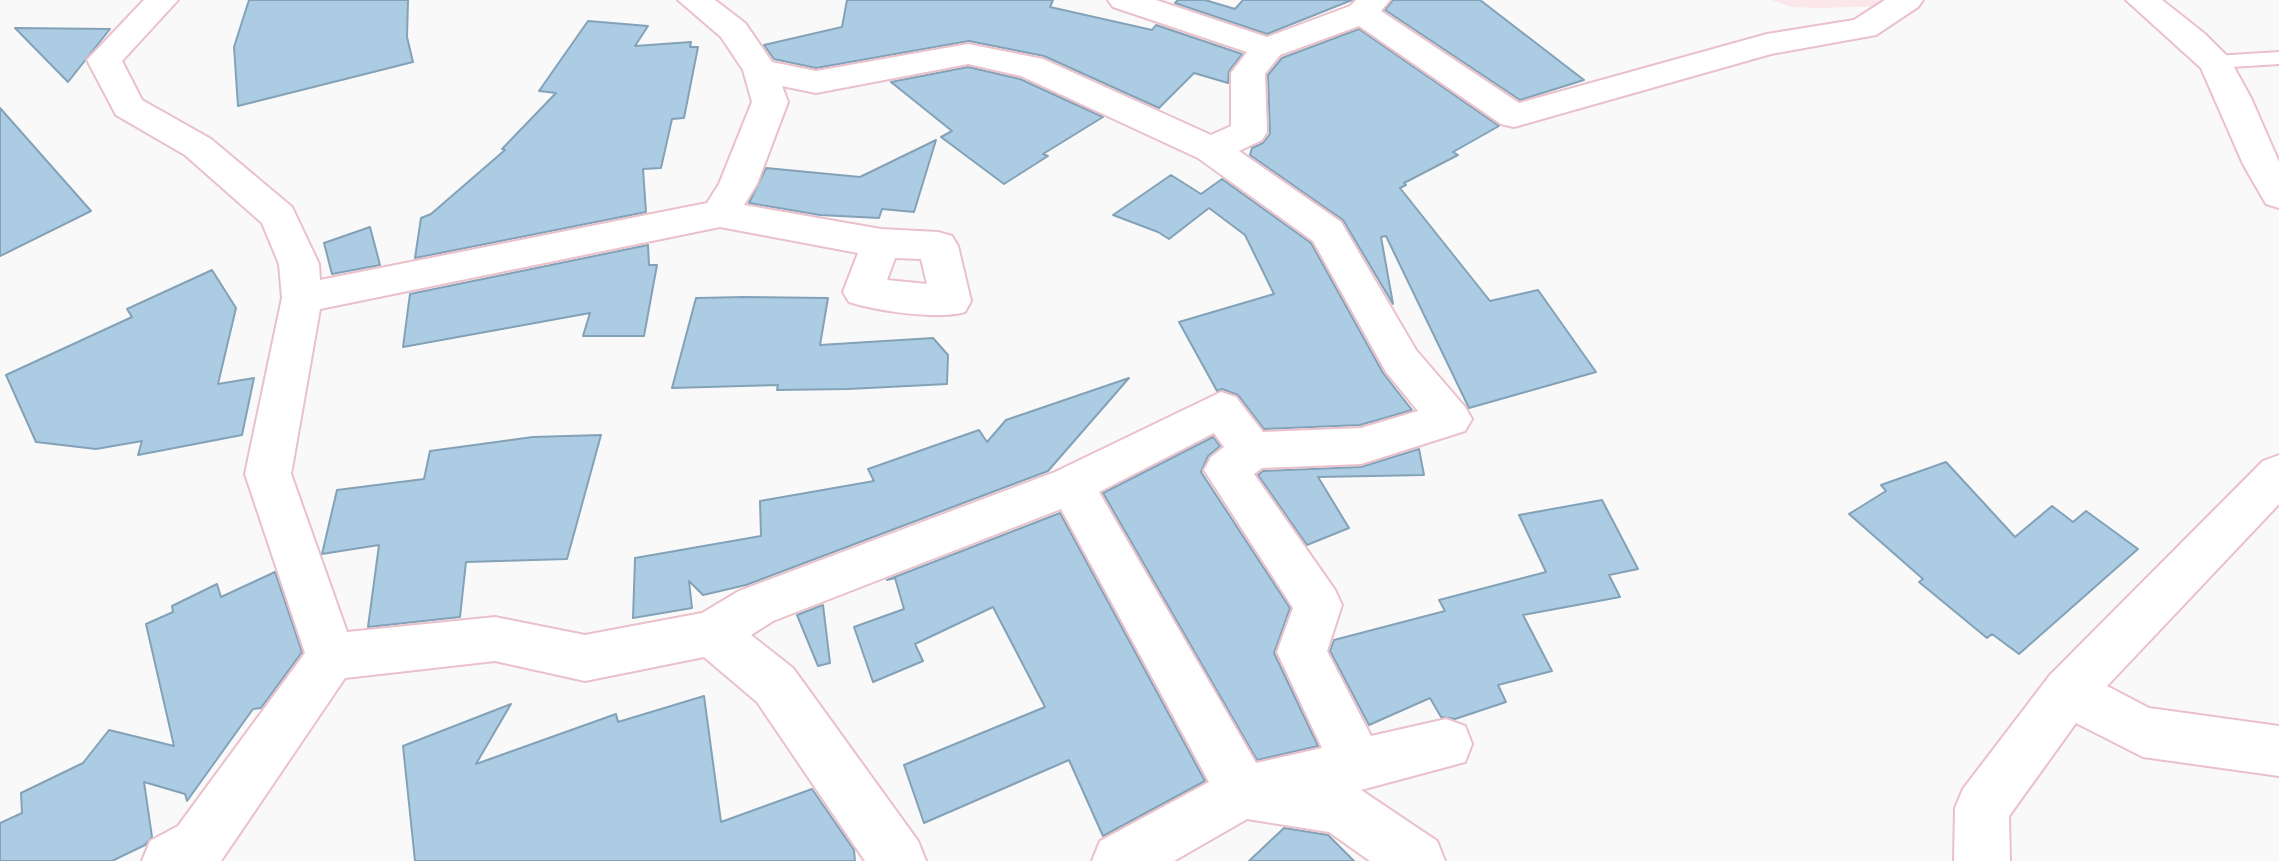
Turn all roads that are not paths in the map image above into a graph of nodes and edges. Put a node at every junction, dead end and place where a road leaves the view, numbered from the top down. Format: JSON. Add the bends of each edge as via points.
{"nodes":[{"id":1,"x":162,"y":0,"type":"edge"},
{"id":2,"x":694,"y":0,"type":"edge"},
{"id":3,"x":1124,"y":0,"type":"edge"},
{"id":4,"x":1907,"y":0,"type":"edge"},
{"id":5,"x":2142,"y":0,"type":"edge"},
{"id":6,"x":1368,"y":6,"type":"edge"},
{"id":7,"x":1268,"y":48,"type":"junction"},
{"id":8,"x":2279,"y":58,"type":"edge"},
{"id":9,"x":2215,"y":62,"type":"junction"},
{"id":10,"x":760,"y":70,"type":"junction"},
{"id":11,"x":1211,"y":149,"type":"junction"},
{"id":12,"x":2279,"y":195,"type":"edge"},
{"id":13,"x":720,"y":214,"type":"junction"},
{"id":14,"x":881,"y":243,"type":"dead end"},
{"id":15,"x":302,"y":298,"type":"junction"},
{"id":16,"x":1252,"y":450,"type":"junction"},
{"id":17,"x":2279,"y":474,"type":"edge"},
{"id":18,"x":1071,"y":485,"type":"junction"},
{"id":19,"x":712,"y":633,"type":"junction"},
{"id":20,"x":331,"y":657,"type":"junction"},
{"id":21,"x":2068,"y":692,"type":"junction"},
{"id":22,"x":1446,"y":744,"type":"dead end"},
{"id":23,"x":2279,"y":751,"type":"edge"},
{"id":24,"x":1357,"y":764,"type":"junction"},
{"id":25,"x":1243,"y":792,"type":"junction"},
{"id":26,"x":170,"y":861,"type":"edge"},
{"id":27,"x":898,"y":861,"type":"edge"},
{"id":28,"x":1120,"y":861,"type":"edge"},
{"id":29,"x":1417,"y":861,"type":"edge"},
{"id":30,"x":1982,"y":861,"type":"edge"}],
"edges":[{"from":1,"to":15,"type":"street","via":[[104,60],[128,107],[198,147],[278,216],[299,264]]},
{"from":2,"to":10,"type":"street","via":[[733,30]]},
{"from":3,"to":7,"type":"street"},
{"from":4,"to":6,"type":"street","via":[[1864,28],[1767,44],[1514,116]]},
{"from":5,"to":9,"type":"street"},
{"from":6,"to":7,"type":"street"},
{"from":7,"to":11,"type":"street","via":[[1248,73],[1249,132]]},
{"from":8,"to":9,"type":"lane"},
{"from":9,"to":12,"type":"street","via":[[2261,168]]},
{"from":10,"to":11,"type":"street","via":[[816,82],[968,54],[1031,67]]},
{"from":10,"to":13,"type":"street","via":[[770,102],[738,184]]},
{"from":11,"to":16,"type":"street","via":[[1327,232],[1401,361],[1450,419],[1361,446]]},
{"from":13,"to":14,"type":"street"},
{"from":13,"to":15,"type":"street"},
{"from":15,"to":20,"type":"street","via":[[268,474]]},
{"from":16,"to":18,"type":"street","via":[[1221,409]]},
{"from":16,"to":24,"type":"street","via":[[1227,470],[1318,605],[1302,652]]},
{"from":17,"to":21,"type":"street"},
{"from":18,"to":19,"type":"street","via":[[756,606]]},
{"from":18,"to":25,"type":"street"},
{"from":19,"to":20,"type":"street","via":[[585,658],[495,639]]},
{"from":19,"to":27,"type":"street","via":[[775,685]]},
{"from":20,"to":26,"type":"street","via":[[198,846]]},
{"from":21,"to":23,"type":"street","via":[[2143,732]]},
{"from":21,"to":30,"type":"street","via":[[1982,808]]},
{"from":22,"to":24,"type":"street"},
{"from":24,"to":25,"type":"street"},
{"from":25,"to":28,"type":"street"},
{"from":25,"to":29,"type":"street","via":[[1340,807]]}]}
